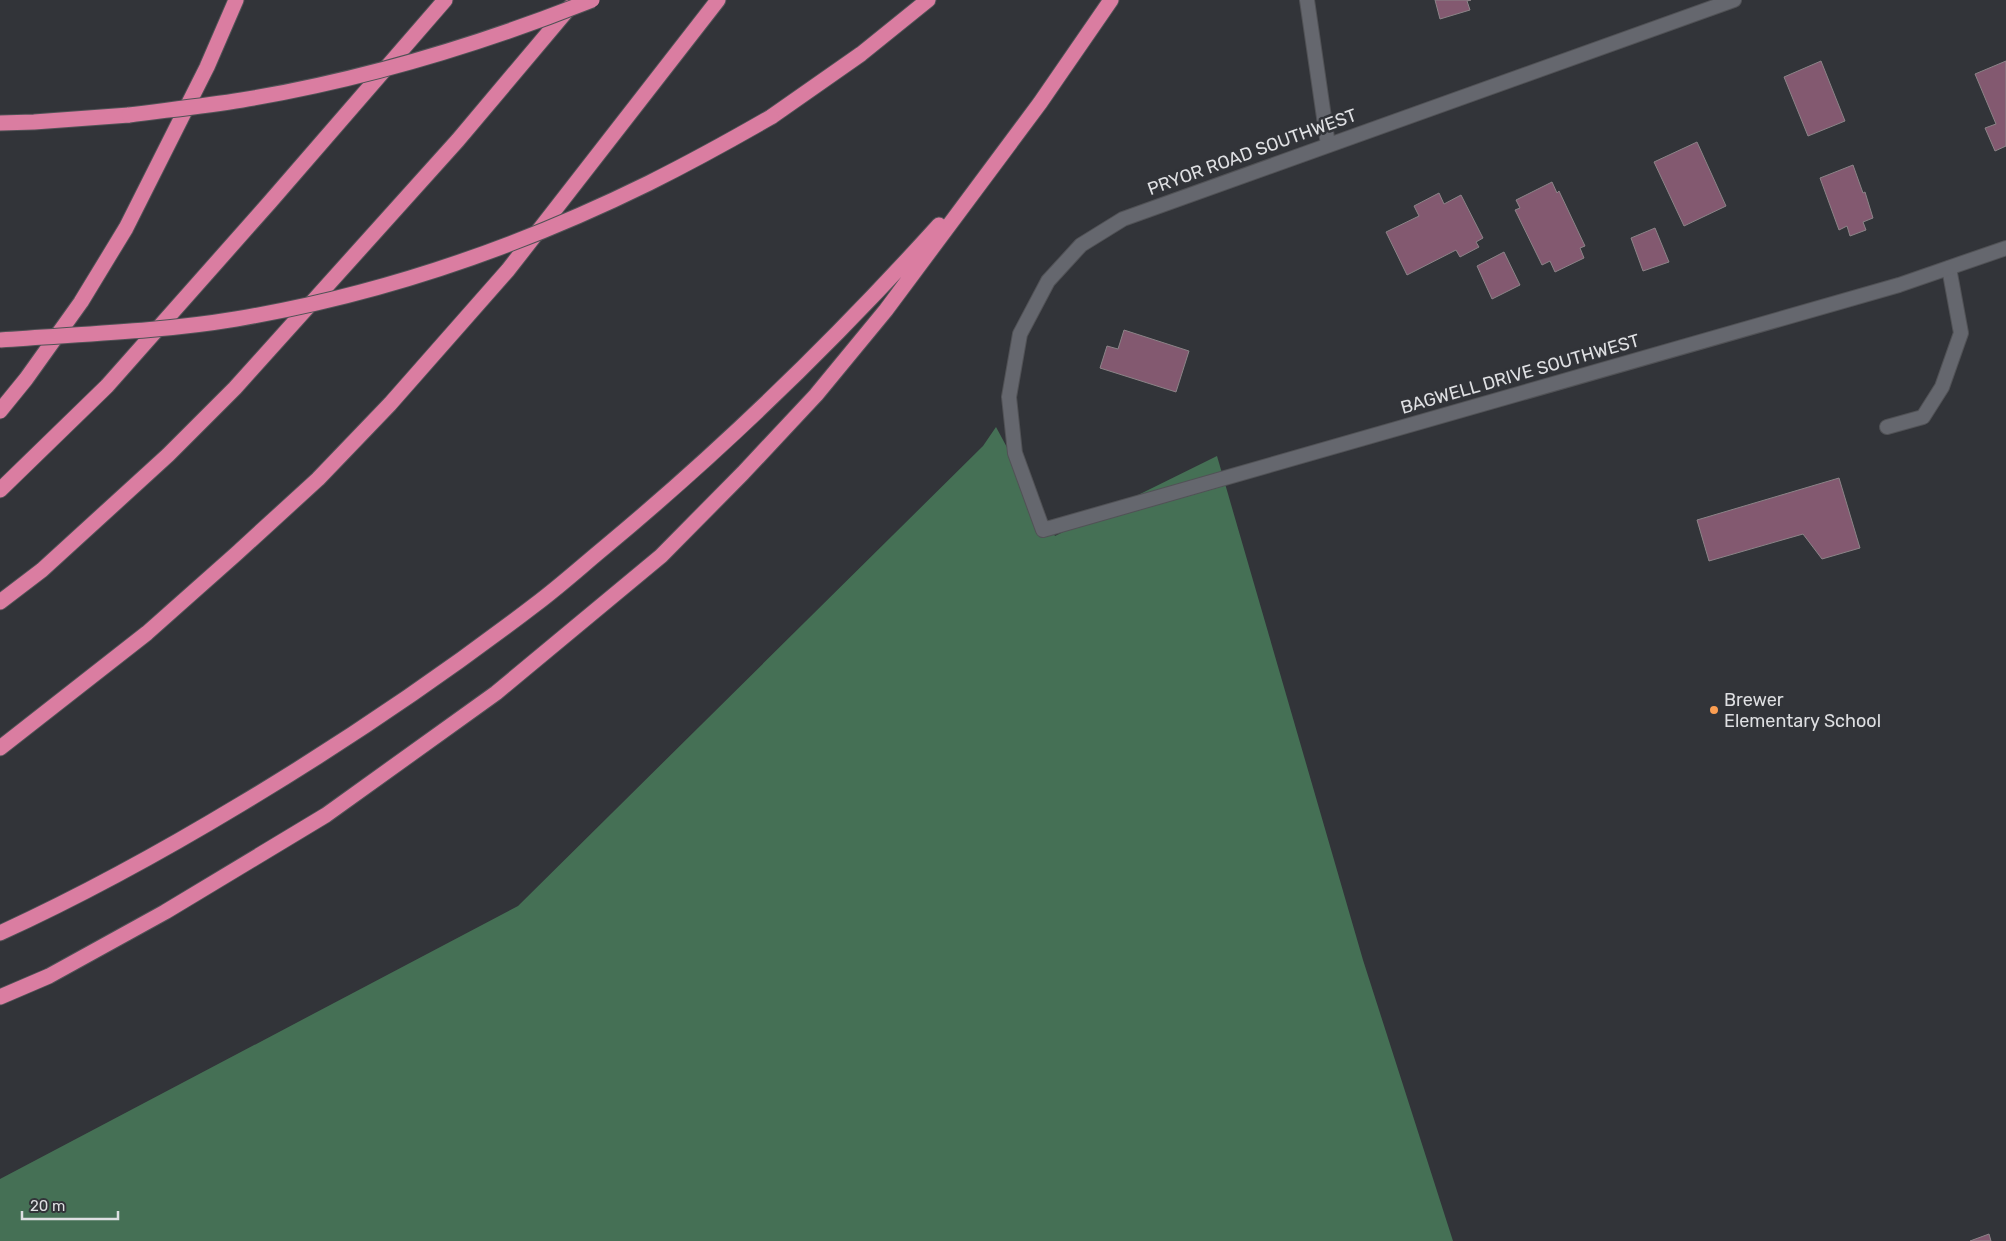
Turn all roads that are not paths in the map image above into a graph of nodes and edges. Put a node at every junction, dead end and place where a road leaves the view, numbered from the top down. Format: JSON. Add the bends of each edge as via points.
{"nodes":[{"id":1,"x":236,"y":0,"type":"edge"},
{"id":2,"x":445,"y":0,"type":"edge"},
{"id":3,"x":576,"y":0,"type":"edge"},
{"id":4,"x":592,"y":0,"type":"edge"},
{"id":5,"x":718,"y":0,"type":"edge"},
{"id":6,"x":928,"y":0,"type":"edge"},
{"id":7,"x":1111,"y":0,"type":"edge"},
{"id":8,"x":1307,"y":0,"type":"edge"},
{"id":9,"x":1734,"y":0,"type":"edge"},
{"id":10,"x":1040,"y":103,"type":"junction"},
{"id":11,"x":0,"y":123,"type":"edge"},
{"id":12,"x":1328,"y":145,"type":"junction"},
{"id":13,"x":2006,"y":248,"type":"edge"},
{"id":14,"x":1949,"y":268,"type":"junction"},
{"id":15,"x":0,"y":340,"type":"edge"},
{"id":16,"x":0,"y":411,"type":"edge"},
{"id":17,"x":1887,"y":427,"type":"dead end"},
{"id":18,"x":0,"y":490,"type":"edge"},
{"id":19,"x":1043,"y":530,"type":"joint"},
{"id":20,"x":0,"y":602,"type":"edge"},
{"id":21,"x":0,"y":748,"type":"edge"},
{"id":22,"x":0,"y":933,"type":"edge"},
{"id":23,"x":0,"y":997,"type":"edge"}],
"edges":[{"from":1,"to":16,"type":"highway","via":[[207,67],[126,228],[81,302]]},
{"from":2,"to":18,"type":"highway","via":[[108,386]]},
{"from":3,"to":20,"type":"highway","via":[[458,140],[235,388],[42,570]]},
{"from":4,"to":11,"type":"highway","bridge":true,"via":[[460,48],[336,81],[242,100],[129,114]]},
{"from":5,"to":21,"type":"highway","via":[[508,270],[390,404],[318,479],[147,633]]},
{"from":6,"to":15,"type":"highway","bridge":true,"via":[[861,54],[772,117],[683,166],[509,244],[409,278],[320,302],[235,319],[172,328]]},
{"from":7,"to":10,"type":"highway"},
{"from":8,"to":12,"type":"street"},
{"from":9,"to":12,"type":"street","name":"PRYOR ROAD SOUTHWEST"},
{"from":10,"to":22,"type":"highway","via":[[967,194],[816,354],[653,507],[538,602],[424,688],[302,767],[182,839],[54,908]]},
{"from":10,"to":23,"type":"highway","via":[[886,310],[816,394],[743,473],[646,568],[496,693],[326,815],[166,912],[49,976]]},
{"from":12,"to":19,"type":"street","name":"PRYOR ROAD SOUTHWEST","via":[[1123,219],[1081,245],[1048,281],[1020,334],[1009,397],[1015,453]]},
{"from":13,"to":14,"type":"street","name":"BAGWELL DRIVE SOUTHWEST"},
{"from":14,"to":17,"type":"street","via":[[1961,333],[1942,387],[1923,417]]},
{"from":14,"to":19,"type":"street","name":"BAGWELL DRIVE SOUTHWEST"}]}
